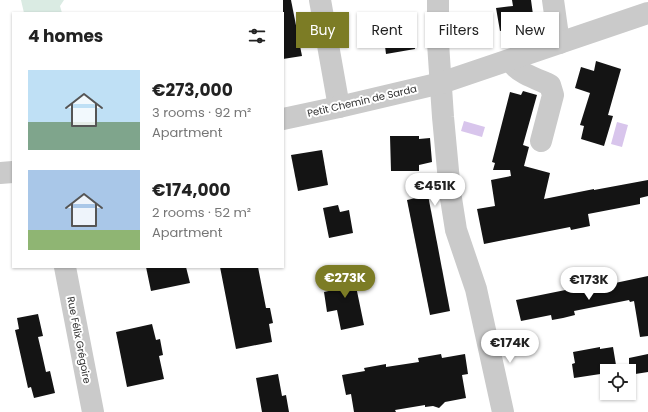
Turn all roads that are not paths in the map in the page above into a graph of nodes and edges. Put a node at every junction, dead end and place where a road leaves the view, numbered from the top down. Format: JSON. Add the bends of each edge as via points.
{"nodes":[{"id":1,"x":320,"y":0,"type":"edge"},
{"id":2,"x":438,"y":0,"type":"edge"},
{"id":3,"x":553,"y":0,"type":"edge"},
{"id":4,"x":555,"y":12,"type":"edge"},
{"id":5,"x":648,"y":13,"type":"edge"},
{"id":6,"x":559,"y":43,"type":"edge"},
{"id":7,"x":545,"y":48,"type":"edge"},
{"id":8,"x":514,"y":59,"type":"junction"},
{"id":9,"x":441,"y":83,"type":"junction"},
{"id":10,"x":339,"y":107,"type":"junction"},
{"id":11,"x":284,"y":119,"type":"edge"},
{"id":12,"x":541,"y":141,"type":"dead end"},
{"id":13,"x":12,"y":172,"type":"edge"},
{"id":14,"x":0,"y":174,"type":"edge"},
{"id":15,"x":65,"y":268,"type":"edge"},
{"id":16,"x":93,"y":412,"type":"edge"},
{"id":17,"x":503,"y":412,"type":"edge"}],
"edges":[{"from":1,"to":10,"type":"street"},
{"from":2,"to":9,"type":"street"},
{"from":3,"to":4,"type":"street"},
{"from":5,"to":6,"type":"street","name":"Petit Chemin de Sarda"},
{"from":7,"to":8,"type":"street","name":"Petit Chemin de Sarda"},
{"from":8,"to":9,"type":"street","name":"Petit Chemin de Sarda"},
{"from":8,"to":12,"type":"street","via":[[514,65],[520,72],[550,85],[554,96]]},
{"from":9,"to":10,"type":"street","name":"Petit Chemin de Sarda"},
{"from":9,"to":17,"type":"street","via":[[456,230],[476,289]]},
{"from":10,"to":11,"type":"street","name":"Petit Chemin de Sarda"},
{"from":13,"to":14,"type":"street"},
{"from":15,"to":16,"type":"street","name":"Rue Félix Grégoire"}]}
